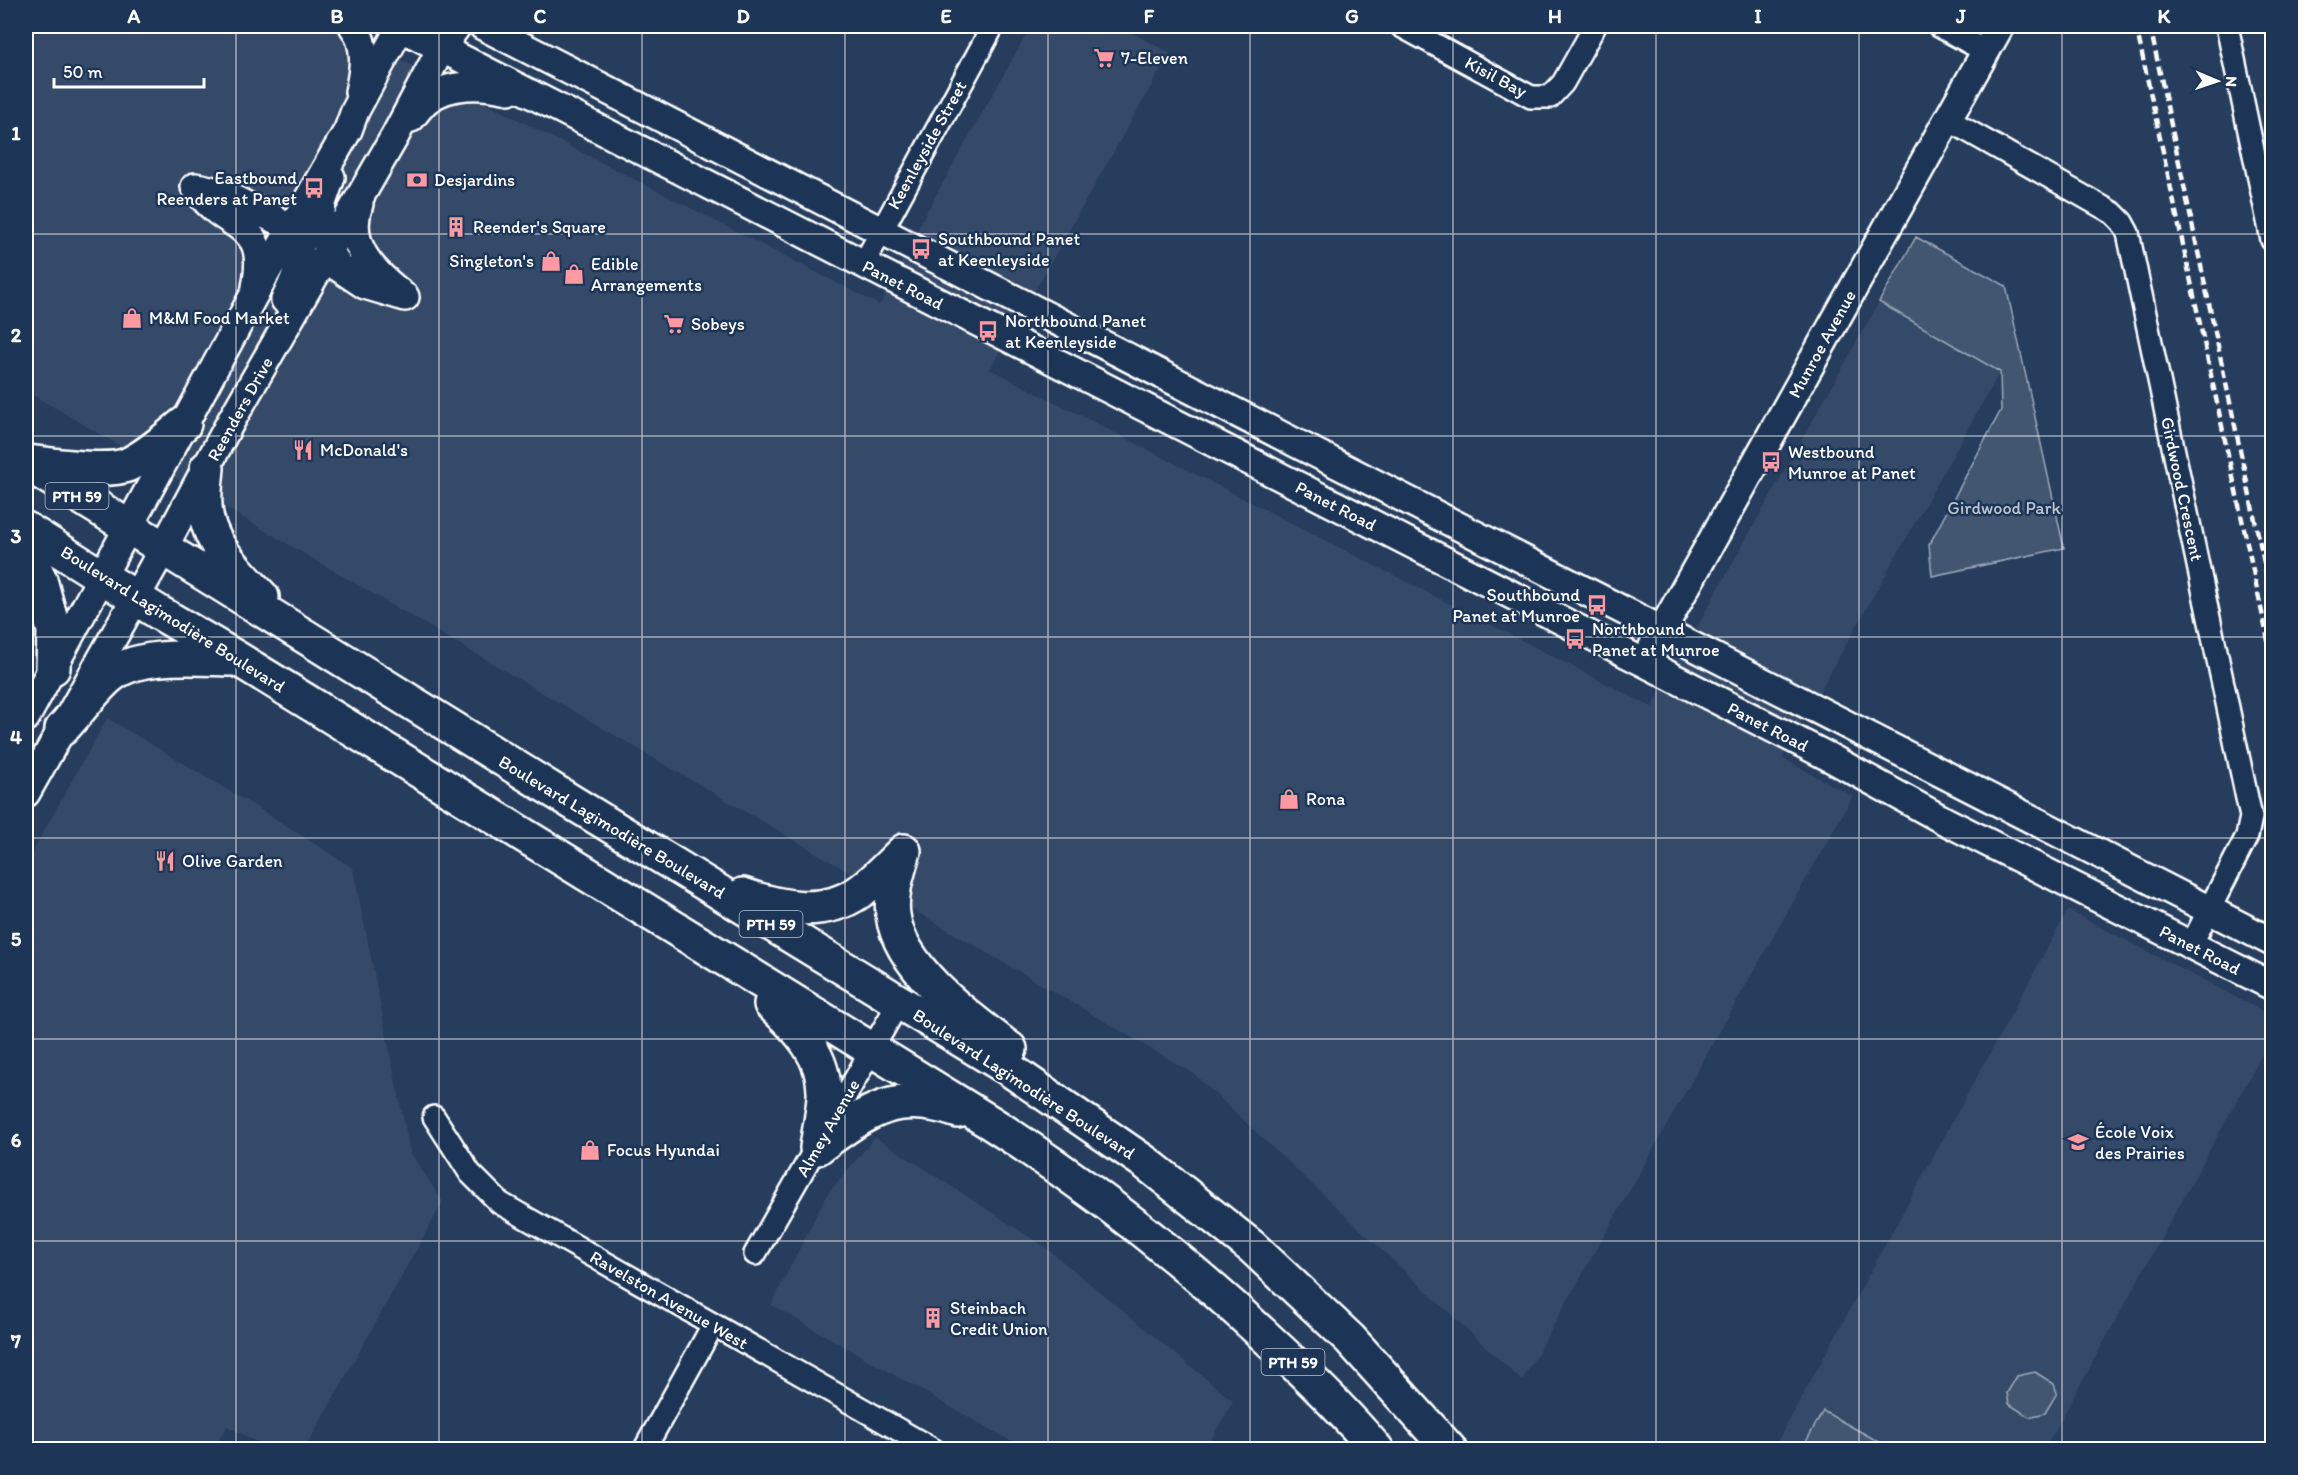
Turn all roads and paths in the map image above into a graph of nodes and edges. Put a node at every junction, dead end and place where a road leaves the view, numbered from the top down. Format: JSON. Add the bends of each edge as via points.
{"nodes":[{"id":1,"x":354,"y":26,"type":"edge"},
{"id":2,"x":400,"y":26,"type":"edge"},
{"id":3,"x":483,"y":26,"type":"edge"},
{"id":4,"x":993,"y":26,"type":"edge"},
{"id":5,"x":1401,"y":26,"type":"edge"},
{"id":6,"x":1595,"y":26,"type":"edge"},
{"id":7,"x":1939,"y":26,"type":"edge"},
{"id":8,"x":2000,"y":26,"type":"edge"},
{"id":9,"x":2227,"y":26,"type":"edge"},
{"id":10,"x":449,"y":36,"type":"edge"},
{"id":11,"x":1985,"y":51,"type":"junction"},
{"id":12,"x":534,"y":95,"type":"junction"},
{"id":13,"x":1947,"y":119,"type":"junction"},
{"id":14,"x":351,"y":120,"type":"junction"},
{"id":15,"x":395,"y":136,"type":"junction"},
{"id":16,"x":364,"y":189,"type":"junction"},
{"id":17,"x":2268,"y":192,"type":"edge"},
{"id":18,"x":290,"y":229,"type":"junction"},
{"id":19,"x":881,"y":231,"type":"junction"},
{"id":20,"x":2272,"y":240,"type":"edge"},
{"id":21,"x":330,"y":251,"type":"junction"},
{"id":22,"x":863,"y":265,"type":"junction"},
{"id":23,"x":255,"y":293,"type":"junction"},
{"id":24,"x":231,"y":421,"type":"junction"},
{"id":25,"x":184,"y":424,"type":"junction"},
{"id":26,"x":26,"y":463,"type":"edge"},
{"id":27,"x":207,"y":468,"type":"junction"},
{"id":28,"x":129,"y":528,"type":"junction"},
{"id":29,"x":26,"y":529,"type":"edge"},
{"id":30,"x":26,"y":549,"type":"edge"},
{"id":31,"x":163,"y":549,"type":"junction"},
{"id":32,"x":102,"y":577,"type":"junction"},
{"id":33,"x":134,"y":597,"type":"junction"},
{"id":34,"x":292,"y":629,"type":"junction"},
{"id":35,"x":1661,"y":630,"type":"junction"},
{"id":36,"x":238,"y":659,"type":"junction"},
{"id":37,"x":1644,"y":663,"type":"junction"},
{"id":38,"x":53,"y":668,"type":"junction"},
{"id":39,"x":26,"y":717,"type":"edge"},
{"id":40,"x":62,"y":729,"type":"junction"},
{"id":41,"x":26,"y":793,"type":"edge"},
{"id":42,"x":700,"y":881,"type":"junction"},
{"id":43,"x":2208,"y":908,"type":"junction"},
{"id":44,"x":2272,"y":942,"type":"edge"},
{"id":45,"x":701,"y":945,"type":"junction"},
{"id":46,"x":2191,"y":945,"type":"junction"},
{"id":47,"x":2272,"y":986,"type":"edge"},
{"id":48,"x":899,"y":1002,"type":"junction"},
{"id":49,"x":872,"y":1050,"type":"junction"},
{"id":50,"x":1052,"y":1099,"type":"junction"},
{"id":51,"x":434,"y":1117,"type":"dead end"},
{"id":52,"x":991,"y":1123,"type":"junction"},
{"id":53,"x":817,"y":1148,"type":"junction"},
{"id":54,"x":755,"y":1254,"type":"dead end"},
{"id":55,"x":713,"y":1325,"type":"junction"},
{"id":56,"x":644,"y":1449,"type":"edge"},
{"id":57,"x":934,"y":1449,"type":"edge"},
{"id":58,"x":1377,"y":1449,"type":"edge"},
{"id":59,"x":1450,"y":1449,"type":"edge"}],
"edges":[{"from":1,"to":14,"type":"street","via":[[364,52]]},
{"from":2,"to":10,"type":"street","name":"Panet Road"},
{"from":2,"to":14,"type":"street"},
{"from":3,"to":19,"type":"street","name":"Panet Road"},
{"from":4,"to":19,"type":"street","name":"Keenleyside Street"},
{"from":5,"to":6,"type":"street","name":"Kisil Bay","via":[[1531,97],[1550,97],[1563,83]]},
{"from":7,"to":11,"type":"street"},
{"from":8,"to":11,"type":"street","name":"Munroe Avenue"},
{"from":9,"to":17,"type":"street"},
{"from":10,"to":12,"type":"street","name":"Panet Road"},
{"from":10,"to":15,"type":"street","name":"Reenders Drive"},
{"from":11,"to":13,"type":"street","name":"Munroe Avenue"},
{"from":12,"to":15,"type":"street","via":[[474,85],[452,88],[428,99]]},
{"from":12,"to":22,"type":"street","name":"Panet Road"},
{"from":13,"to":35,"type":"street","name":"Munroe Avenue"},
{"from":13,"to":43,"type":"street","name":"Girdwood Crescent","via":[[2114,213],[2128,233],[2251,817],[2247,836]]},
{"from":14,"to":18,"type":"street"},
{"from":14,"to":21,"type":"street","via":[[322,203],[320,224]]},
{"from":15,"to":16,"type":"street","name":"Reenders Drive"},
{"from":16,"to":21,"type":"street","name":"Reenders Drive"},
{"from":16,"to":21,"type":"street","via":[[354,218],[360,251],[376,274],[405,297],[364,285],[338,267]]},
{"from":17,"to":20,"type":"street"},
{"from":18,"to":23,"type":"street"},
{"from":18,"to":23,"type":"street","via":[[213,190],[195,187],[211,208],[239,224],[254,241],[258,264]]},
{"from":18,"to":24,"type":"street","via":[[298,242],[299,269],[242,378]]},
{"from":19,"to":22,"type":"street","name":"Keenleyside Street"},
{"from":19,"to":35,"type":"street","name":"Panet Road"},
{"from":21,"to":24,"type":"street","name":"Reenders Drive"},
{"from":22,"to":37,"type":"street","name":"Panet Road"},
{"from":23,"to":25,"type":"street"},
{"from":24,"to":27,"type":"street","name":"Reenders Drive"},
{"from":25,"to":26,"type":"main road","via":[[125,466]]},
{"from":25,"to":28,"type":"street"},
{"from":26,"to":28,"type":"main road","name":"Boulevard Lagimodière Boulevard","number":"PTH 59"},
{"from":27,"to":31,"type":"street","name":"Reenders Drive"},
{"from":27,"to":34,"type":"main road","via":[[205,506],[210,531],[227,559]]},
{"from":28,"to":31,"type":"main road","name":"Boulevard Lagimodière Boulevard","number":"PTH 59"},
{"from":28,"to":32,"type":"street"},
{"from":29,"to":32,"type":"main road","name":"Boulevard Lagimodière Boulevard","number":"PTH 59"},
{"from":30,"to":38,"type":"main road","via":[[40,580],[54,631]]},
{"from":31,"to":33,"type":"street","name":"Reenders Drive"},
{"from":31,"to":34,"type":"main road","name":"Boulevard Lagimodière Boulevard","number":"PTH 59"},
{"from":32,"to":33,"type":"main road","name":"Boulevard Lagimodière Boulevard","number":"PTH 59"},
{"from":32,"to":38,"type":"street"},
{"from":33,"to":36,"type":"main road","name":"Boulevard Lagimodière Boulevard","number":"PTH 59"},
{"from":33,"to":40,"type":"street","name":"Reenders Drive"},
{"from":34,"to":42,"type":"main road","name":"Boulevard Lagimodière Boulevard","number":"PTH 59"},
{"from":35,"to":37,"type":"street","name":"Munroe Avenue"},
{"from":35,"to":43,"type":"street","name":"Panet Road"},
{"from":36,"to":40,"type":"main road","via":[[138,663],[111,675]]},
{"from":36,"to":45,"type":"main road","name":"Boulevard Lagimodière Boulevard","number":"PTH 59"},
{"from":37,"to":46,"type":"street","name":"Panet Road"},
{"from":38,"to":39,"type":"street"},
{"from":40,"to":41,"type":"street","name":"Reenders Drive"},
{"from":42,"to":48,"type":"main road","name":"Boulevard Lagimodière Boulevard","number":"PTH 59"},
{"from":42,"to":50,"type":"main road","via":[[778,905],[818,909],[859,892],[904,851],[893,897],[893,916],[903,947],[919,971],[1011,1050]]},
{"from":43,"to":44,"type":"street","name":"Panet Road"},
{"from":43,"to":46,"type":"street","name":"Girdwood Crescent"},
{"from":45,"to":49,"type":"main road","name":"Boulevard Lagimodière Boulevard","number":"PTH 59"},
{"from":45,"to":53,"type":"main road","via":[[790,1020],[813,1050],[823,1079],[824,1097]]},
{"from":46,"to":47,"type":"street","name":"Panet Road"},
{"from":48,"to":49,"type":"street","name":"Almey Avenue"},
{"from":48,"to":50,"type":"main road","name":"Boulevard Lagimodière Boulevard","number":"PTH 59"},
{"from":49,"to":52,"type":"main road","name":"Boulevard Lagimodière Boulevard","number":"PTH 59"},
{"from":49,"to":53,"type":"street","name":"Almey Avenue"},
{"from":50,"to":59,"type":"main road","name":"Boulevard Lagimodière Boulevard","number":"PTH 59","via":[[1146,1162],[1252,1247],[1350,1339]]},
{"from":51,"to":55,"type":"street","name":"Ravelston Avenue West","via":[[470,1173],[501,1203]]},
{"from":52,"to":53,"type":"main road","via":[[941,1106],[902,1102],[862,1117]]},
{"from":52,"to":58,"type":"main road","name":"Boulevard Lagimodière Boulevard","number":"PTH 59","via":[[1056,1165],[1183,1261],[1329,1395]]},
{"from":53,"to":54,"type":"street","name":"Almey Avenue"},
{"from":55,"to":56,"type":"street"},
{"from":55,"to":57,"type":"street","name":"Ravelston Avenue West"}]}
